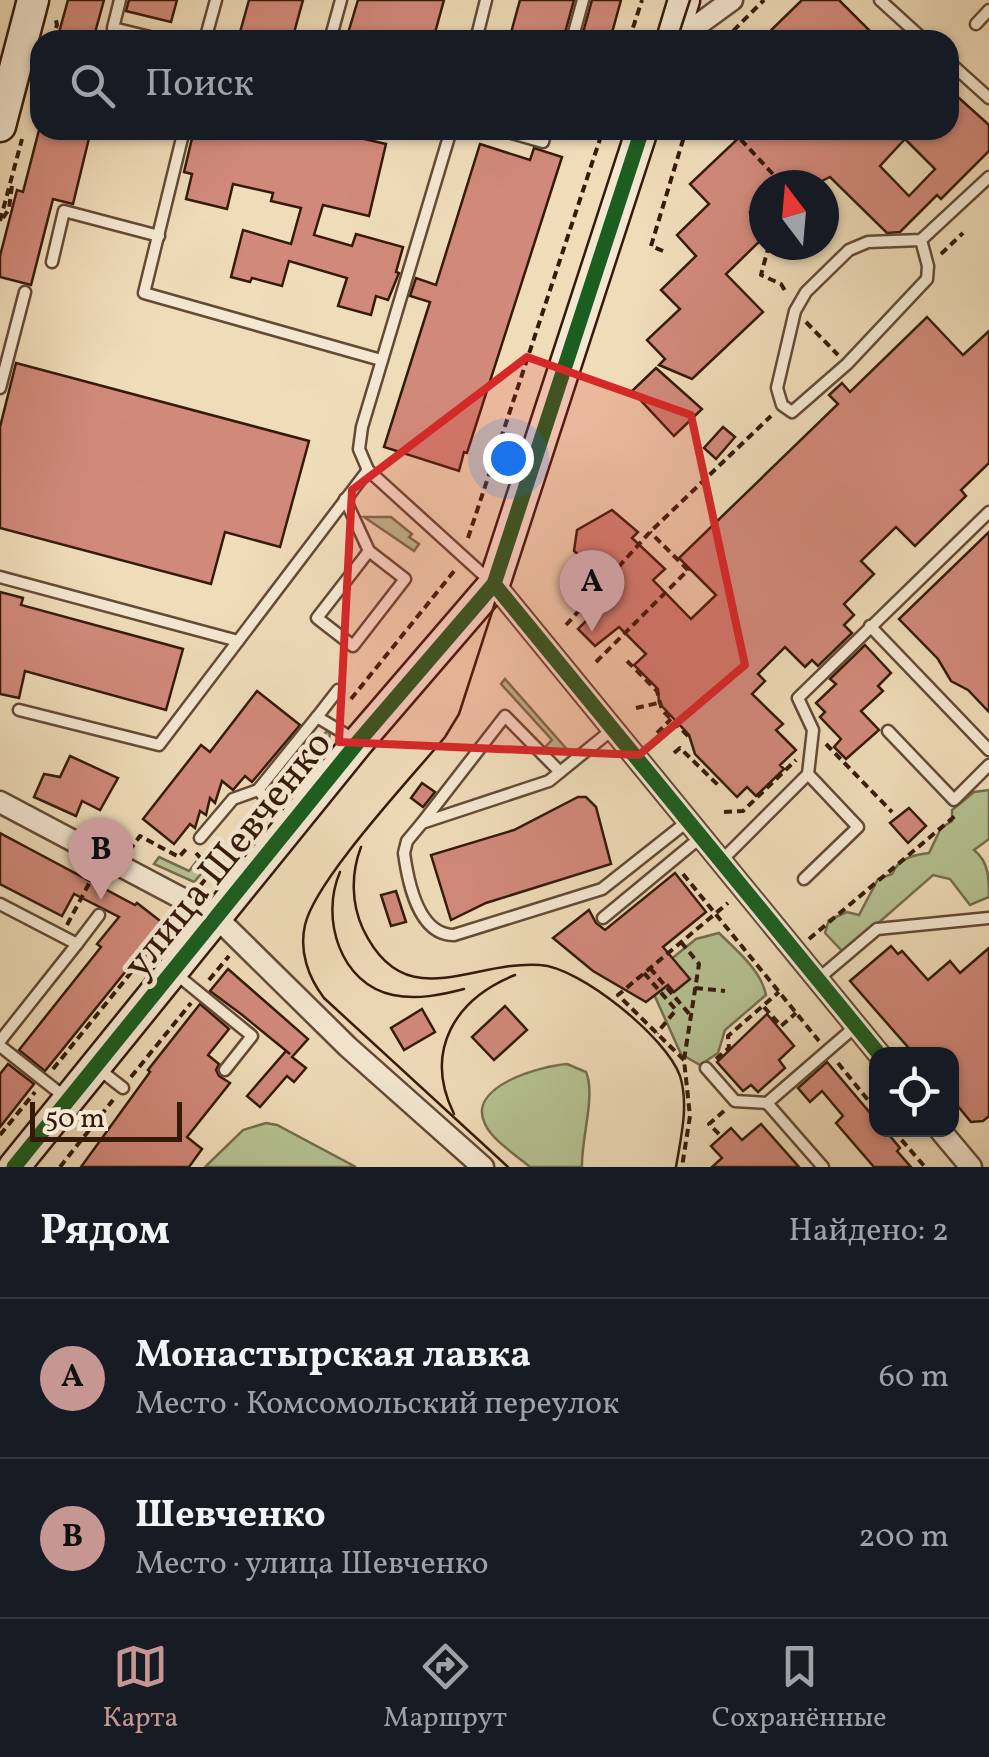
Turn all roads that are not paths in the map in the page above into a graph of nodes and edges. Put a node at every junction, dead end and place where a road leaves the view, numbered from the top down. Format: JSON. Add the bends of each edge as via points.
{"nodes":[{"id":1,"x":120,"y":0,"type":"edge"},
{"id":2,"x":216,"y":0,"type":"edge"},
{"id":3,"x":341,"y":0,"type":"edge"},
{"id":4,"x":486,"y":0,"type":"edge"},
{"id":5,"x":583,"y":0,"type":"edge"},
{"id":6,"x":684,"y":0,"type":"edge"},
{"id":7,"x":732,"y":0,"type":"edge"},
{"id":8,"x":880,"y":0,"type":"edge"},
{"id":9,"x":44,"y":7,"type":"edge"},
{"id":10,"x":989,"y":10,"type":"edge"},
{"id":11,"x":976,"y":24,"type":"dead end"},
{"id":12,"x":122,"y":30,"type":"edge"},
{"id":13,"x":208,"y":30,"type":"edge"},
{"id":14,"x":333,"y":30,"type":"edge"},
{"id":15,"x":478,"y":30,"type":"edge"},
{"id":16,"x":575,"y":30,"type":"edge"},
{"id":17,"x":676,"y":30,"type":"edge"},
{"id":18,"x":688,"y":30,"type":"edge"},
{"id":19,"x":913,"y":30,"type":"edge"},
{"id":20,"x":9,"y":58,"type":"edge"},
{"id":21,"x":959,"y":71,"type":"edge"},
{"id":22,"x":989,"y":98,"type":"edge"},
{"id":23,"x":0,"y":126,"type":"edge"},
{"id":24,"x":182,"y":140,"type":"edge"},
{"id":25,"x":448,"y":140,"type":"edge"},
{"id":26,"x":639,"y":140,"type":"edge"},
{"id":27,"x":989,"y":177,"type":"edge"},
{"id":28,"x":159,"y":236,"type":"junction"},
{"id":29,"x":921,"y":240,"type":"junction"},
{"id":30,"x":52,"y":262,"type":"dead end"},
{"id":31,"x":25,"y":292,"type":"dead end"},
{"id":32,"x":380,"y":360,"type":"junction"},
{"id":33,"x":0,"y":388,"type":"edge"},
{"id":34,"x":368,"y":470,"type":"junction"},
{"id":35,"x":345,"y":499,"type":"junction"},
{"id":36,"x":989,"y":512,"type":"edge"},
{"id":37,"x":369,"y":551,"type":"junction"},
{"id":38,"x":0,"y":578,"type":"edge"},
{"id":39,"x":494,"y":584,"type":"junction"},
{"id":40,"x":870,"y":626,"type":"junction"},
{"id":41,"x":238,"y":640,"type":"junction"},
{"id":42,"x":338,"y":690,"type":"dead end"},
{"id":43,"x":20,"y":710,"type":"dead end"},
{"id":44,"x":316,"y":716,"type":"junction"},
{"id":45,"x":612,"y":729,"type":"junction"},
{"id":46,"x":888,"y":731,"type":"dead end"},
{"id":47,"x":358,"y":742,"type":"junction"},
{"id":48,"x":989,"y":750,"type":"edge"},
{"id":49,"x":989,"y":765,"type":"edge"},
{"id":50,"x":560,"y":772,"type":"junction"},
{"id":51,"x":808,"y":774,"type":"junction"},
{"id":52,"x":258,"y":790,"type":"junction"},
{"id":53,"x":0,"y":802,"type":"edge"},
{"id":54,"x":422,"y":823,"type":"junction"},
{"id":55,"x":290,"y":826,"type":"junction"},
{"id":56,"x":695,"y":829,"type":"junction"},
{"id":57,"x":195,"y":841,"type":"road end"},
{"id":58,"x":721,"y":861,"type":"junction"},
{"id":59,"x":804,"y":879,"type":"dead end"},
{"id":60,"x":0,"y":904,"type":"edge"},
{"id":61,"x":99,"y":915,"type":"dead end"},
{"id":62,"x":215,"y":916,"type":"junction"},
{"id":63,"x":603,"y":918,"type":"dead end"},
{"id":64,"x":989,"y":918,"type":"edge"},
{"id":65,"x":77,"y":944,"type":"junction"},
{"id":66,"x":171,"y":970,"type":"junction"},
{"id":67,"x":818,"y":979,"type":"junction"},
{"id":68,"x":856,"y":1026,"type":"junction"},
{"id":69,"x":4,"y":1029,"type":"edge"},
{"id":70,"x":0,"y":1044,"type":"edge"},
{"id":71,"x":873,"y":1047,"type":"edge"},
{"id":72,"x":95,"y":1066,"type":"junction"},
{"id":73,"x":706,"y":1068,"type":"road end"},
{"id":74,"x":225,"y":1070,"type":"dead end"},
{"id":75,"x":123,"y":1088,"type":"road end"},
{"id":76,"x":68,"y":1100,"type":"junction"},
{"id":77,"x":767,"y":1104,"type":"junction"},
{"id":78,"x":946,"y":1137,"type":"edge"},
{"id":79,"x":989,"y":1161,"type":"edge"},
{"id":80,"x":14,"y":1167,"type":"edge"},
{"id":81,"x":483,"y":1167,"type":"edge"},
{"id":82,"x":823,"y":1167,"type":"edge"},
{"id":83,"x":971,"y":1167,"type":"edge"},
{"id":84,"x":982,"y":1167,"type":"edge"}],
"edges":[{"from":1,"to":12,"type":"lane","via":[[114,28]]},
{"from":2,"to":13,"type":"lane"},
{"from":3,"to":14,"type":"lane"},
{"from":4,"to":15,"type":"lane"},
{"from":5,"to":16,"type":"lane"},
{"from":6,"to":17,"type":"street"},
{"from":7,"to":18,"type":"street"},
{"from":8,"to":19,"type":"lane"},
{"from":9,"to":20,"type":"street"},
{"from":10,"to":11,"type":"lane"},
{"from":20,"to":23,"type":"street"},
{"from":21,"to":22,"type":"lane"},
{"from":24,"to":28,"type":"lane"},
{"from":25,"to":32,"type":"lane"},
{"from":26,"to":39,"type":"street"},
{"from":27,"to":29,"type":"lane"},
{"from":28,"to":30,"type":"lane","via":[[64,211]]},
{"from":28,"to":32,"type":"lane","via":[[144,294]]},
{"from":29,"to":29,"type":"lane","via":[[868,242],[849,250],[806,292],[795,311],[777,388],[782,405],[792,412],[927,279]]},
{"from":31,"to":33,"type":"lane"},
{"from":32,"to":34,"type":"lane","via":[[360,438]]},
{"from":34,"to":35,"type":"lane"},
{"from":34,"to":39,"type":"lane"},
{"from":35,"to":37,"type":"lane"},
{"from":35,"to":41,"type":"lane"},
{"from":36,"to":40,"type":"lane"},
{"from":37,"to":37,"type":"lane","via":[[405,579],[354,646],[317,618]]},
{"from":38,"to":41,"type":"lane"},
{"from":39,"to":45,"type":"street"},
{"from":39,"to":47,"type":"street","name":"улица Шевченко"},
{"from":40,"to":48,"type":"lane"},
{"from":40,"to":51,"type":"lane","via":[[798,698],[813,737]]},
{"from":41,"to":43,"type":"lane","via":[[159,745]]},
{"from":42,"to":44,"type":"lane"},
{"from":44,"to":47,"type":"lane"},
{"from":44,"to":52,"type":"lane"},
{"from":45,"to":50,"type":"lane"},
{"from":45,"to":56,"type":"street"},
{"from":46,"to":49,"type":"lane","via":[[954,800]]},
{"from":47,"to":55,"type":"street","name":"улица Шевченко"},
{"from":50,"to":54,"type":"lane"},
{"from":50,"to":54,"type":"lane","via":[[505,716]]},
{"from":51,"to":58,"type":"lane"},
{"from":51,"to":59,"type":"lane","via":[[858,827]]},
{"from":52,"to":55,"type":"lane"},
{"from":52,"to":57,"type":"lane","via":[[233,799]]},
{"from":53,"to":62,"type":"street"},
{"from":54,"to":56,"type":"lane","via":[[406,841],[405,863],[427,924],[443,935],[602,889]]},
{"from":55,"to":62,"type":"street","name":"улица Шевченко"},
{"from":56,"to":58,"type":"street"},
{"from":56,"to":63,"type":"lane","via":[[673,861]]},
{"from":58,"to":67,"type":"street"},
{"from":60,"to":65,"type":"lane"},
{"from":61,"to":65,"type":"lane"},
{"from":62,"to":66,"type":"street","name":"улица Шевченко"},
{"from":62,"to":81,"type":"street"},
{"from":64,"to":67,"type":"lane","via":[[876,928]]},
{"from":65,"to":69,"type":"lane"},
{"from":66,"to":72,"type":"street","name":"улица Шевченко"},
{"from":66,"to":74,"type":"lane","via":[[252,1036]]},
{"from":67,"to":68,"type":"street"},
{"from":68,"to":71,"type":"street"},
{"from":68,"to":77,"type":"lane"},
{"from":69,"to":70,"type":"lane"},
{"from":70,"to":76,"type":"lane"},
{"from":72,"to":75,"type":"lane"},
{"from":72,"to":76,"type":"street","name":"улица Шевченко"},
{"from":73,"to":77,"type":"lane","via":[[735,1101]]},
{"from":76,"to":80,"type":"street","name":"улица Шевченко"},
{"from":77,"to":82,"type":"lane"},
{"from":78,"to":83,"type":"street"},
{"from":79,"to":84,"type":"street"}]}
